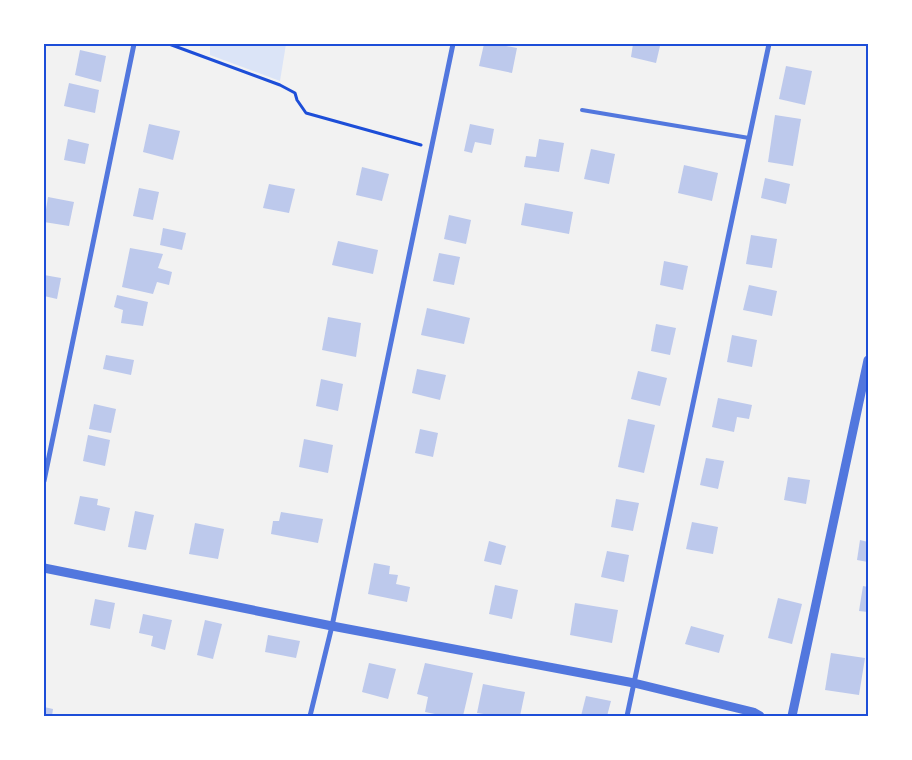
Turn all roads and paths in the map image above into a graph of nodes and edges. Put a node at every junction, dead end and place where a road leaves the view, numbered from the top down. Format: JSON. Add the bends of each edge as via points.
{"nodes":[{"id":1,"x":134,"y":44,"type":"edge"},
{"id":2,"x":169,"y":44,"type":"edge"},
{"id":3,"x":453,"y":44,"type":"edge"},
{"id":4,"x":769,"y":44,"type":"edge"},
{"id":5,"x":582,"y":110,"type":"dead end"},
{"id":6,"x":749,"y":138,"type":"junction"},
{"id":7,"x":431,"y":148,"type":"junction"},
{"id":8,"x":868,"y":360,"type":"edge"},
{"id":9,"x":44,"y":481,"type":"edge"},
{"id":10,"x":44,"y":568,"type":"edge"},
{"id":11,"x":332,"y":626,"type":"junction"},
{"id":12,"x":634,"y":683,"type":"junction"},
{"id":13,"x":310,"y":716,"type":"edge"},
{"id":14,"x":627,"y":716,"type":"edge"},
{"id":15,"x":760,"y":716,"type":"edge"},
{"id":16,"x":792,"y":716,"type":"edge"}],
"edges":[{"from":1,"to":9,"type":"street"},
{"from":2,"to":7,"type":"path","via":[[280,85],[295,93],[306,113]]},
{"from":3,"to":7,"type":"street"},
{"from":4,"to":6,"type":"street"},
{"from":5,"to":6,"type":"lane"},
{"from":6,"to":12,"type":"street"},
{"from":7,"to":11,"type":"street"},
{"from":8,"to":16,"type":"street"},
{"from":10,"to":11,"type":"street"},
{"from":11,"to":12,"type":"street"},
{"from":11,"to":13,"type":"street"},
{"from":12,"to":14,"type":"street"},
{"from":12,"to":15,"type":"street"}]}
